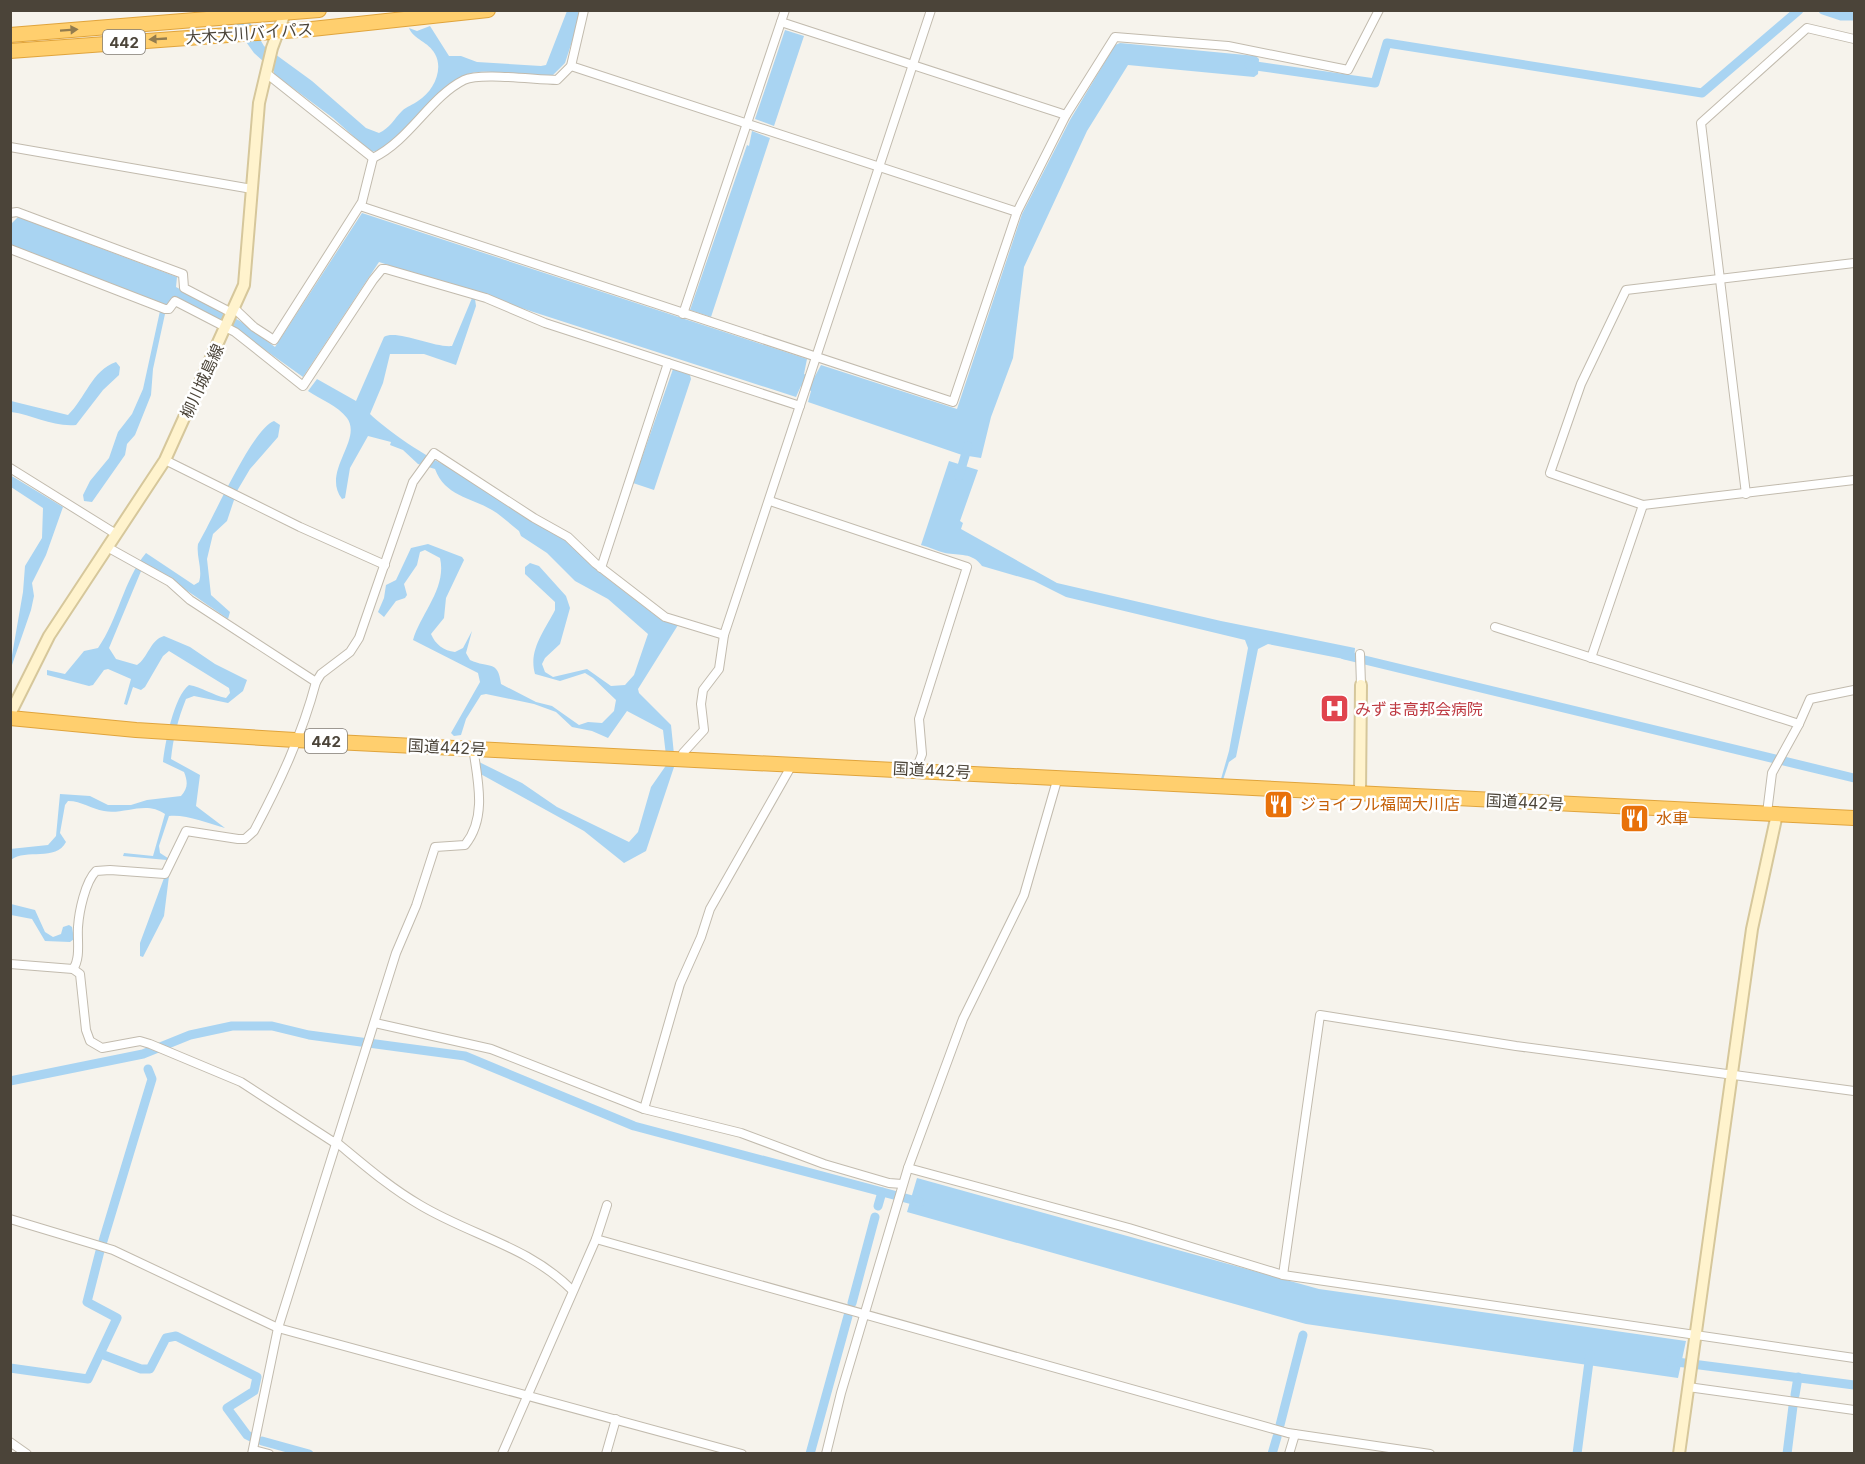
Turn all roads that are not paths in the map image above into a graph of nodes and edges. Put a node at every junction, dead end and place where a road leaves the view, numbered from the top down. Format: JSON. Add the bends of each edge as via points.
{"nodes":[{"id":1,"x":319,"y":10,"type":"edge"},
{"id":2,"x":488,"y":10,"type":"edge"},
{"id":3,"x":584,"y":10,"type":"edge"},
{"id":4,"x":785,"y":10,"type":"edge"},
{"id":5,"x":931,"y":10,"type":"edge"},
{"id":6,"x":1379,"y":10,"type":"edge"},
{"id":7,"x":286,"y":11,"type":"edge"},
{"id":8,"x":781,"y":22,"type":"junction"},
{"id":9,"x":278,"y":31,"type":"junction"},
{"id":10,"x":10,"y":35,"type":"edge"},
{"id":11,"x":1854,"y":39,"type":"edge"},
{"id":12,"x":10,"y":51,"type":"edge"},
{"id":13,"x":571,"y":66,"type":"junction"},
{"id":14,"x":913,"y":66,"type":"junction"},
{"id":15,"x":267,"y":70,"type":"junction"},
{"id":16,"x":1066,"y":115,"type":"junction"},
{"id":17,"x":748,"y":124,"type":"junction"},
{"id":18,"x":10,"y":147,"type":"edge"},
{"id":19,"x":373,"y":158,"type":"junction"},
{"id":20,"x":880,"y":168,"type":"junction"},
{"id":21,"x":252,"y":189,"type":"junction"},
{"id":22,"x":360,"y":206,"type":"junction"},
{"id":23,"x":1017,"y":212,"type":"junction"},
{"id":24,"x":10,"y":213,"type":"edge"},
{"id":25,"x":10,"y":249,"type":"edge"},
{"id":26,"x":1854,"y":263,"type":"edge"},
{"id":27,"x":1720,"y":281,"type":"junction"},
{"id":28,"x":232,"y":312,"type":"junction"},
{"id":29,"x":683,"y":314,"type":"junction"},
{"id":30,"x":226,"y":328,"type":"junction"},
{"id":31,"x":815,"y":360,"type":"junction"},
{"id":32,"x":668,"y":363,"type":"junction"},
{"id":33,"x":801,"y":403,"type":"junction"},
{"id":34,"x":165,"y":460,"type":"junction"},
{"id":35,"x":10,"y":468,"type":"edge"},
{"id":36,"x":1854,"y":480,"type":"edge"},
{"id":37,"x":1746,"y":494,"type":"junction"},
{"id":38,"x":770,"y":501,"type":"junction"},
{"id":39,"x":1643,"y":505,"type":"junction"},
{"id":40,"x":116,"y":534,"type":"junction"},
{"id":41,"x":106,"y":547,"type":"junction"},
{"id":42,"x":385,"y":565,"type":"junction"},
{"id":43,"x":601,"y":568,"type":"junction"},
{"id":44,"x":1495,"y":627,"type":"dead end"},
{"id":45,"x":724,"y":635,"type":"junction"},
{"id":46,"x":1360,"y":654,"type":"dead end"},
{"id":47,"x":1591,"y":658,"type":"junction"},
{"id":48,"x":316,"y":682,"type":"junction"},
{"id":49,"x":1360,"y":686,"type":"joint"},
{"id":50,"x":1854,"y":690,"type":"edge"},
{"id":51,"x":10,"y":716,"type":"edge"},
{"id":52,"x":1799,"y":724,"type":"junction"},
{"id":53,"x":295,"y":740,"type":"junction"},
{"id":54,"x":473,"y":748,"type":"junction"},
{"id":55,"x":680,"y":759,"type":"junction"},
{"id":56,"x":793,"y":764,"type":"junction"},
{"id":57,"x":916,"y":770,"type":"junction"},
{"id":58,"x":1058,"y":777,"type":"junction"},
{"id":59,"x":1360,"y":793,"type":"junction"},
{"id":60,"x":1772,"y":814,"type":"junction"},
{"id":61,"x":1854,"y":818,"type":"edge"},
{"id":62,"x":10,"y":964,"type":"edge"},
{"id":63,"x":73,"y":969,"type":"junction"},
{"id":64,"x":375,"y":1023,"type":"junction"},
{"id":65,"x":1731,"y":1074,"type":"junction"},
{"id":66,"x":1854,"y":1091,"type":"edge"},
{"id":67,"x":645,"y":1109,"type":"junction"},
{"id":68,"x":335,"y":1142,"type":"junction"},
{"id":69,"x":908,"y":1168,"type":"junction"},
{"id":70,"x":902,"y":1185,"type":"junction"},
{"id":71,"x":606,"y":1205,"type":"dead end"},
{"id":72,"x":10,"y":1219,"type":"edge"},
{"id":73,"x":596,"y":1239,"type":"junction"},
{"id":74,"x":1283,"y":1275,"type":"junction"},
{"id":75,"x":572,"y":1290,"type":"junction"},
{"id":76,"x":864,"y":1313,"type":"junction"},
{"id":77,"x":278,"y":1328,"type":"junction"},
{"id":78,"x":1694,"y":1339,"type":"junction"},
{"id":79,"x":1854,"y":1358,"type":"edge"},
{"id":80,"x":1689,"y":1382,"type":"junction"},
{"id":81,"x":526,"y":1395,"type":"junction"},
{"id":82,"x":1854,"y":1410,"type":"edge"},
{"id":83,"x":616,"y":1419,"type":"junction"},
{"id":84,"x":1295,"y":1434,"type":"junction"},
{"id":85,"x":10,"y":1442,"type":"edge"},
{"id":86,"x":253,"y":1452,"type":"edge"},
{"id":87,"x":27,"y":1454,"type":"edge"},
{"id":88,"x":269,"y":1454,"type":"edge"},
{"id":89,"x":502,"y":1454,"type":"edge"},
{"id":90,"x":606,"y":1454,"type":"edge"},
{"id":91,"x":742,"y":1454,"type":"edge"},
{"id":92,"x":826,"y":1454,"type":"edge"},
{"id":93,"x":1289,"y":1454,"type":"edge"},
{"id":94,"x":1430,"y":1454,"type":"edge"},
{"id":95,"x":1679,"y":1454,"type":"edge"}],
"edges":[{"from":1,"to":7,"type":"highway","name":"大木大川バイパス","number":"442"},
{"from":2,"to":9,"type":"highway","name":"大木大川バイパス","number":"442"},
{"from":3,"to":13,"type":"street"},
{"from":4,"to":8,"type":"street"},
{"from":5,"to":14,"type":"street"},
{"from":6,"to":16,"type":"street","via":[[1348,70],[1228,46],[1115,37]]},
{"from":7,"to":9,"type":"main road","name":"柳川城島線"},
{"from":10,"to":7,"type":"highway","name":"大木大川バイパス","number":"442","one_way":true},
{"from":8,"to":14,"type":"street"},
{"from":8,"to":17,"type":"street"},
{"from":9,"to":12,"type":"highway","name":"大木大川バイパス","number":"442","one_way":true},
{"from":9,"to":15,"type":"main road","name":"柳川城島線"},
{"from":11,"to":27,"type":"street","via":[[1807,28],[1701,123]]},
{"from":13,"to":17,"type":"street"},
{"from":13,"to":19,"type":"street","via":[[557,80],[464,80],[395,146]]},
{"from":14,"to":16,"type":"street"},
{"from":14,"to":20,"type":"street"},
{"from":15,"to":19,"type":"street"},
{"from":15,"to":21,"type":"main road","name":"柳川城島線","via":[[255,133]]},
{"from":16,"to":23,"type":"street"},
{"from":17,"to":20,"type":"street"},
{"from":17,"to":29,"type":"street"},
{"from":18,"to":21,"type":"street"},
{"from":19,"to":22,"type":"street"},
{"from":20,"to":23,"type":"street"},
{"from":20,"to":31,"type":"street"},
{"from":21,"to":28,"type":"main road","name":"柳川城島線","via":[[246,276]]},
{"from":22,"to":28,"type":"street","via":[[274,340]]},
{"from":22,"to":29,"type":"street"},
{"from":23,"to":31,"type":"street","via":[[953,402]]},
{"from":24,"to":28,"type":"street","via":[[17,212],[183,274],[184,288]]},
{"from":25,"to":30,"type":"street","via":[[165,309],[175,301]]},
{"from":26,"to":27,"type":"street"},
{"from":27,"to":37,"type":"street"},
{"from":27,"to":39,"type":"street","via":[[1626,290],[1569,417],[1550,473]]},
{"from":28,"to":30,"type":"main road","name":"柳川城島線"},
{"from":29,"to":31,"type":"street"},
{"from":30,"to":32,"type":"street","via":[[303,387],[378,273],[386,269],[486,298]]},
{"from":30,"to":34,"type":"main road","name":"柳川城島線"},
{"from":31,"to":33,"type":"street"},
{"from":32,"to":33,"type":"street"},
{"from":32,"to":43,"type":"street"},
{"from":33,"to":38,"type":"street"},
{"from":34,"to":40,"type":"main road","name":"柳川城島線"},
{"from":34,"to":42,"type":"street"},
{"from":35,"to":40,"type":"street"},
{"from":36,"to":37,"type":"street"},
{"from":37,"to":39,"type":"street"},
{"from":38,"to":45,"type":"street"},
{"from":38,"to":57,"type":"street","via":[[967,567],[919,718],[922,754]]},
{"from":39,"to":47,"type":"street"},
{"from":40,"to":41,"type":"main road","name":"柳川城島線"},
{"from":41,"to":48,"type":"street","via":[[170,582],[190,600]]},
{"from":41,"to":51,"type":"main road","name":"柳川城島線","via":[[49,636]]},
{"from":42,"to":43,"type":"street","via":[[413,482],[434,453],[568,537]]},
{"from":42,"to":48,"type":"street","via":[[359,638],[350,652]]},
{"from":43,"to":45,"type":"street","via":[[665,617]]},
{"from":44,"to":47,"type":"street"},
{"from":45,"to":55,"type":"street","via":[[719,669],[703,690],[704,730]]},
{"from":46,"to":49,"type":"street"},
{"from":47,"to":52,"type":"street"},
{"from":48,"to":53,"type":"street"},
{"from":49,"to":59,"type":"main road"},
{"from":50,"to":52,"type":"street","via":[[1810,699]]},
{"from":51,"to":53,"type":"highway","name":"国道442号","number":"442","via":[[136,730]]},
{"from":52,"to":60,"type":"street","via":[[1772,773]]},
{"from":53,"to":54,"type":"highway","name":"国道442号","number":"442"},
{"from":53,"to":63,"type":"street","via":[[291,760],[249,836],[238,839],[186,831],[165,874],[100,870],[92,874],[78,924],[77,964]]},
{"from":54,"to":55,"type":"highway","name":"国道442号","number":"442"},
{"from":54,"to":64,"type":"street","via":[[479,787],[478,822],[465,845],[435,847]]},
{"from":55,"to":56,"type":"highway","name":"国道442号","number":"442"},
{"from":56,"to":57,"type":"highway","name":"国道442号","number":"442"},
{"from":56,"to":67,"type":"street","via":[[710,909],[680,984]]},
{"from":57,"to":58,"type":"highway","name":"国道442号","number":"442"},
{"from":58,"to":59,"type":"highway","name":"国道442号","number":"442"},
{"from":58,"to":69,"type":"street","via":[[1024,895],[978,986]]},
{"from":59,"to":60,"type":"highway","name":"国道442号","number":"442"},
{"from":60,"to":61,"type":"highway","name":"国道442号","number":"442"},
{"from":60,"to":65,"type":"main road"},
{"from":62,"to":63,"type":"street"},
{"from":63,"to":68,"type":"street","via":[[80,974],[90,1041],[102,1048],[140,1041],[150,1044],[241,1082]]},
{"from":64,"to":67,"type":"street","via":[[491,1048]]},
{"from":64,"to":68,"type":"street"},
{"from":65,"to":66,"type":"street"},
{"from":65,"to":74,"type":"street","via":[[1320,1015]]},
{"from":65,"to":78,"type":"main road"},
{"from":67,"to":70,"type":"street","via":[[741,1133]]},
{"from":68,"to":75,"type":"street","via":[[421,1206],[527,1255],[553,1271]]},
{"from":68,"to":77,"type":"street"},
{"from":69,"to":70,"type":"street"},
{"from":69,"to":74,"type":"street"},
{"from":70,"to":76,"type":"street"},
{"from":71,"to":73,"type":"street"},
{"from":72,"to":77,"type":"street","via":[[113,1250]]},
{"from":73,"to":75,"type":"street"},
{"from":73,"to":76,"type":"street"},
{"from":74,"to":78,"type":"street"},
{"from":75,"to":81,"type":"street"},
{"from":76,"to":84,"type":"street"},
{"from":76,"to":92,"type":"street"},
{"from":77,"to":81,"type":"street"},
{"from":77,"to":86,"type":"street"},
{"from":78,"to":79,"type":"street"},
{"from":78,"to":80,"type":"main road"},
{"from":80,"to":82,"type":"street"},
{"from":80,"to":95,"type":"main road"},
{"from":81,"to":83,"type":"street"},
{"from":81,"to":89,"type":"street"},
{"from":83,"to":90,"type":"street"},
{"from":83,"to":91,"type":"street"},
{"from":84,"to":93,"type":"street"},
{"from":84,"to":94,"type":"street"},
{"from":85,"to":87,"type":"street"},
{"from":86,"to":88,"type":"street"}]}
